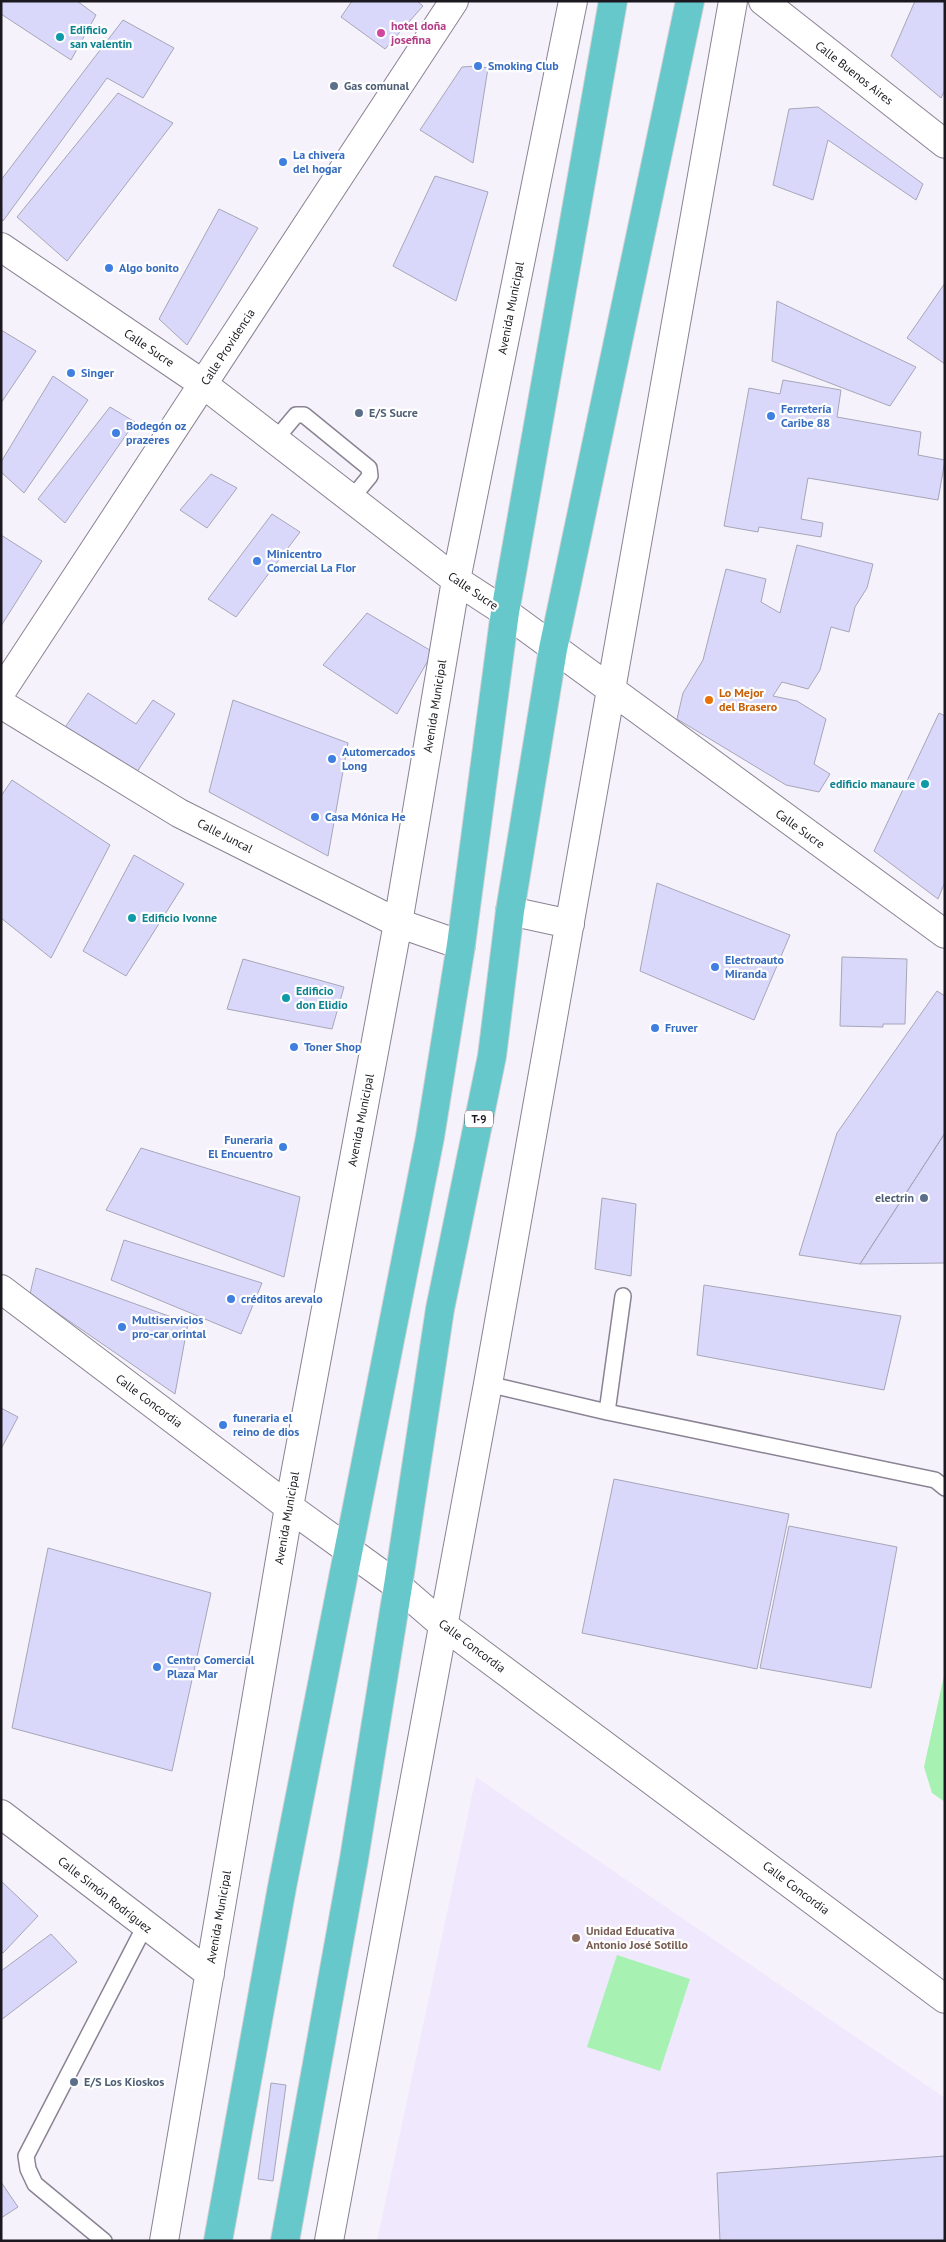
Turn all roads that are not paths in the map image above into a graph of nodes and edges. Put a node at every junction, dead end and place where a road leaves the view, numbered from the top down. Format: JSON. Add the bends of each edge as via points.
{"nodes":[{"id":1,"x":454,"y":1,"type":"edge"},
{"id":2,"x":573,"y":1,"type":"edge"},
{"id":3,"x":613,"y":1,"type":"edge"},
{"id":4,"x":690,"y":1,"type":"edge"},
{"id":5,"x":733,"y":1,"type":"edge"},
{"id":6,"x":763,"y":1,"type":"edge"},
{"id":7,"x":945,"y":144,"type":"edge"},
{"id":8,"x":1,"y":247,"type":"edge"},
{"id":9,"x":203,"y":384,"type":"junction"},
{"id":10,"x":275,"y":440,"type":"junction"},
{"id":11,"x":351,"y":499,"type":"junction"},
{"id":12,"x":456,"y":580,"type":"junction"},
{"id":13,"x":505,"y":612,"type":"junction"},
{"id":14,"x":553,"y":648,"type":"junction"},
{"id":15,"x":612,"y":691,"type":"junction"},
{"id":16,"x":1,"y":692,"type":"edge"},
{"id":17,"x":1,"y":704,"type":"edge"},
{"id":18,"x":510,"y":911,"type":"junction"},
{"id":19,"x":398,"y":923,"type":"junction"},
{"id":20,"x":570,"y":924,"type":"junction"},
{"id":21,"x":945,"y":934,"type":"edge"},
{"id":22,"x":460,"y":945,"type":"junction"},
{"id":23,"x":1,"y":1289,"type":"edge"},
{"id":24,"x":623,"y":1296,"type":"dead end"},
{"id":25,"x":488,"y":1384,"type":"junction"},
{"id":26,"x":607,"y":1412,"type":"junction"},
{"id":27,"x":945,"y":1488,"type":"edge"},
{"id":28,"x":289,"y":1507,"type":"junction"},
{"id":29,"x":348,"y":1550,"type":"junction"},
{"id":30,"x":398,"y":1586,"type":"junction"},
{"id":31,"x":443,"y":1625,"type":"junction"},
{"id":32,"x":1,"y":1814,"type":"edge"},
{"id":33,"x":145,"y":1926,"type":"junction"},
{"id":34,"x":210,"y":1974,"type":"junction"},
{"id":35,"x":945,"y":1999,"type":"edge"},
{"id":36,"x":104,"y":2241,"type":"edge"},
{"id":37,"x":164,"y":2241,"type":"edge"},
{"id":38,"x":218,"y":2241,"type":"edge"},
{"id":39,"x":285,"y":2241,"type":"edge"},
{"id":40,"x":329,"y":2241,"type":"edge"}],
"edges":[{"from":1,"to":9,"type":"street","name":"Calle Providencia"},
{"from":2,"to":12,"type":"street","name":"Avenida Municipal"},
{"from":3,"to":13,"type":"highway"},
{"from":4,"to":14,"type":"highway","number":"T-9"},
{"from":5,"to":15,"type":"street"},
{"from":6,"to":7,"type":"street","name":"Calle Buenos Aires"},
{"from":8,"to":9,"type":"street","name":"Calle Sucre"},
{"from":9,"to":10,"type":"street","name":"Calle Sucre"},
{"from":9,"to":16,"type":"street","name":"Calle Providencia"},
{"from":10,"to":11,"type":"street","name":"Calle Sucre"},
{"from":10,"to":11,"type":"lane","via":[[296,415],[304,414],[369,468],[370,476]]},
{"from":11,"to":12,"type":"street","name":"Calle Sucre"},
{"from":12,"to":13,"type":"street","name":"Calle Sucre"},
{"from":12,"to":19,"type":"street","name":"Avenida Municipal"},
{"from":13,"to":14,"type":"street","name":"Calle Sucre"},
{"from":13,"to":22,"type":"highway"},
{"from":14,"to":15,"type":"street","name":"Calle Sucre"},
{"from":14,"to":18,"type":"highway","number":"T-9"},
{"from":15,"to":20,"type":"street"},
{"from":15,"to":21,"type":"street","name":"Calle Sucre"},
{"from":17,"to":19,"type":"street","name":"Calle Juncal","via":[[179,813]]},
{"from":18,"to":20,"type":"street"},
{"from":18,"to":30,"type":"highway","number":"T-9","via":[[492,1056],[440,1309]]},
{"from":19,"to":22,"type":"street","name":"Calle Juncal"},
{"from":19,"to":28,"type":"street","name":"Avenida Municipal"},
{"from":20,"to":25,"type":"street"},
{"from":22,"to":29,"type":"highway","via":[[430,1137]]},
{"from":23,"to":28,"type":"street","name":"Calle Concordia"},
{"from":24,"to":26,"type":"lane"},
{"from":25,"to":26,"type":"lane"},
{"from":25,"to":31,"type":"street"},
{"from":26,"to":27,"type":"lane","via":[[935,1480]]},
{"from":28,"to":29,"type":"street","name":"Calle Concordia"},
{"from":28,"to":34,"type":"street","name":"Avenida Municipal"},
{"from":29,"to":30,"type":"street","name":"Calle Concordia"},
{"from":29,"to":38,"type":"highway","via":[[282,1887]]},
{"from":30,"to":31,"type":"street","name":"Calle Concordia"},
{"from":30,"to":39,"type":"highway","number":"T-9","via":[[354,1859]]},
{"from":31,"to":35,"type":"street","name":"Calle Concordia"},
{"from":31,"to":40,"type":"street"},
{"from":32,"to":33,"type":"street","name":"Calle Simón Rodríguez"},
{"from":33,"to":34,"type":"street","name":"Calle Simón Rodríguez"},
{"from":33,"to":36,"type":"lane","via":[[26,2156],[35,2184]]},
{"from":34,"to":37,"type":"street","name":"Avenida Municipal"}]}
